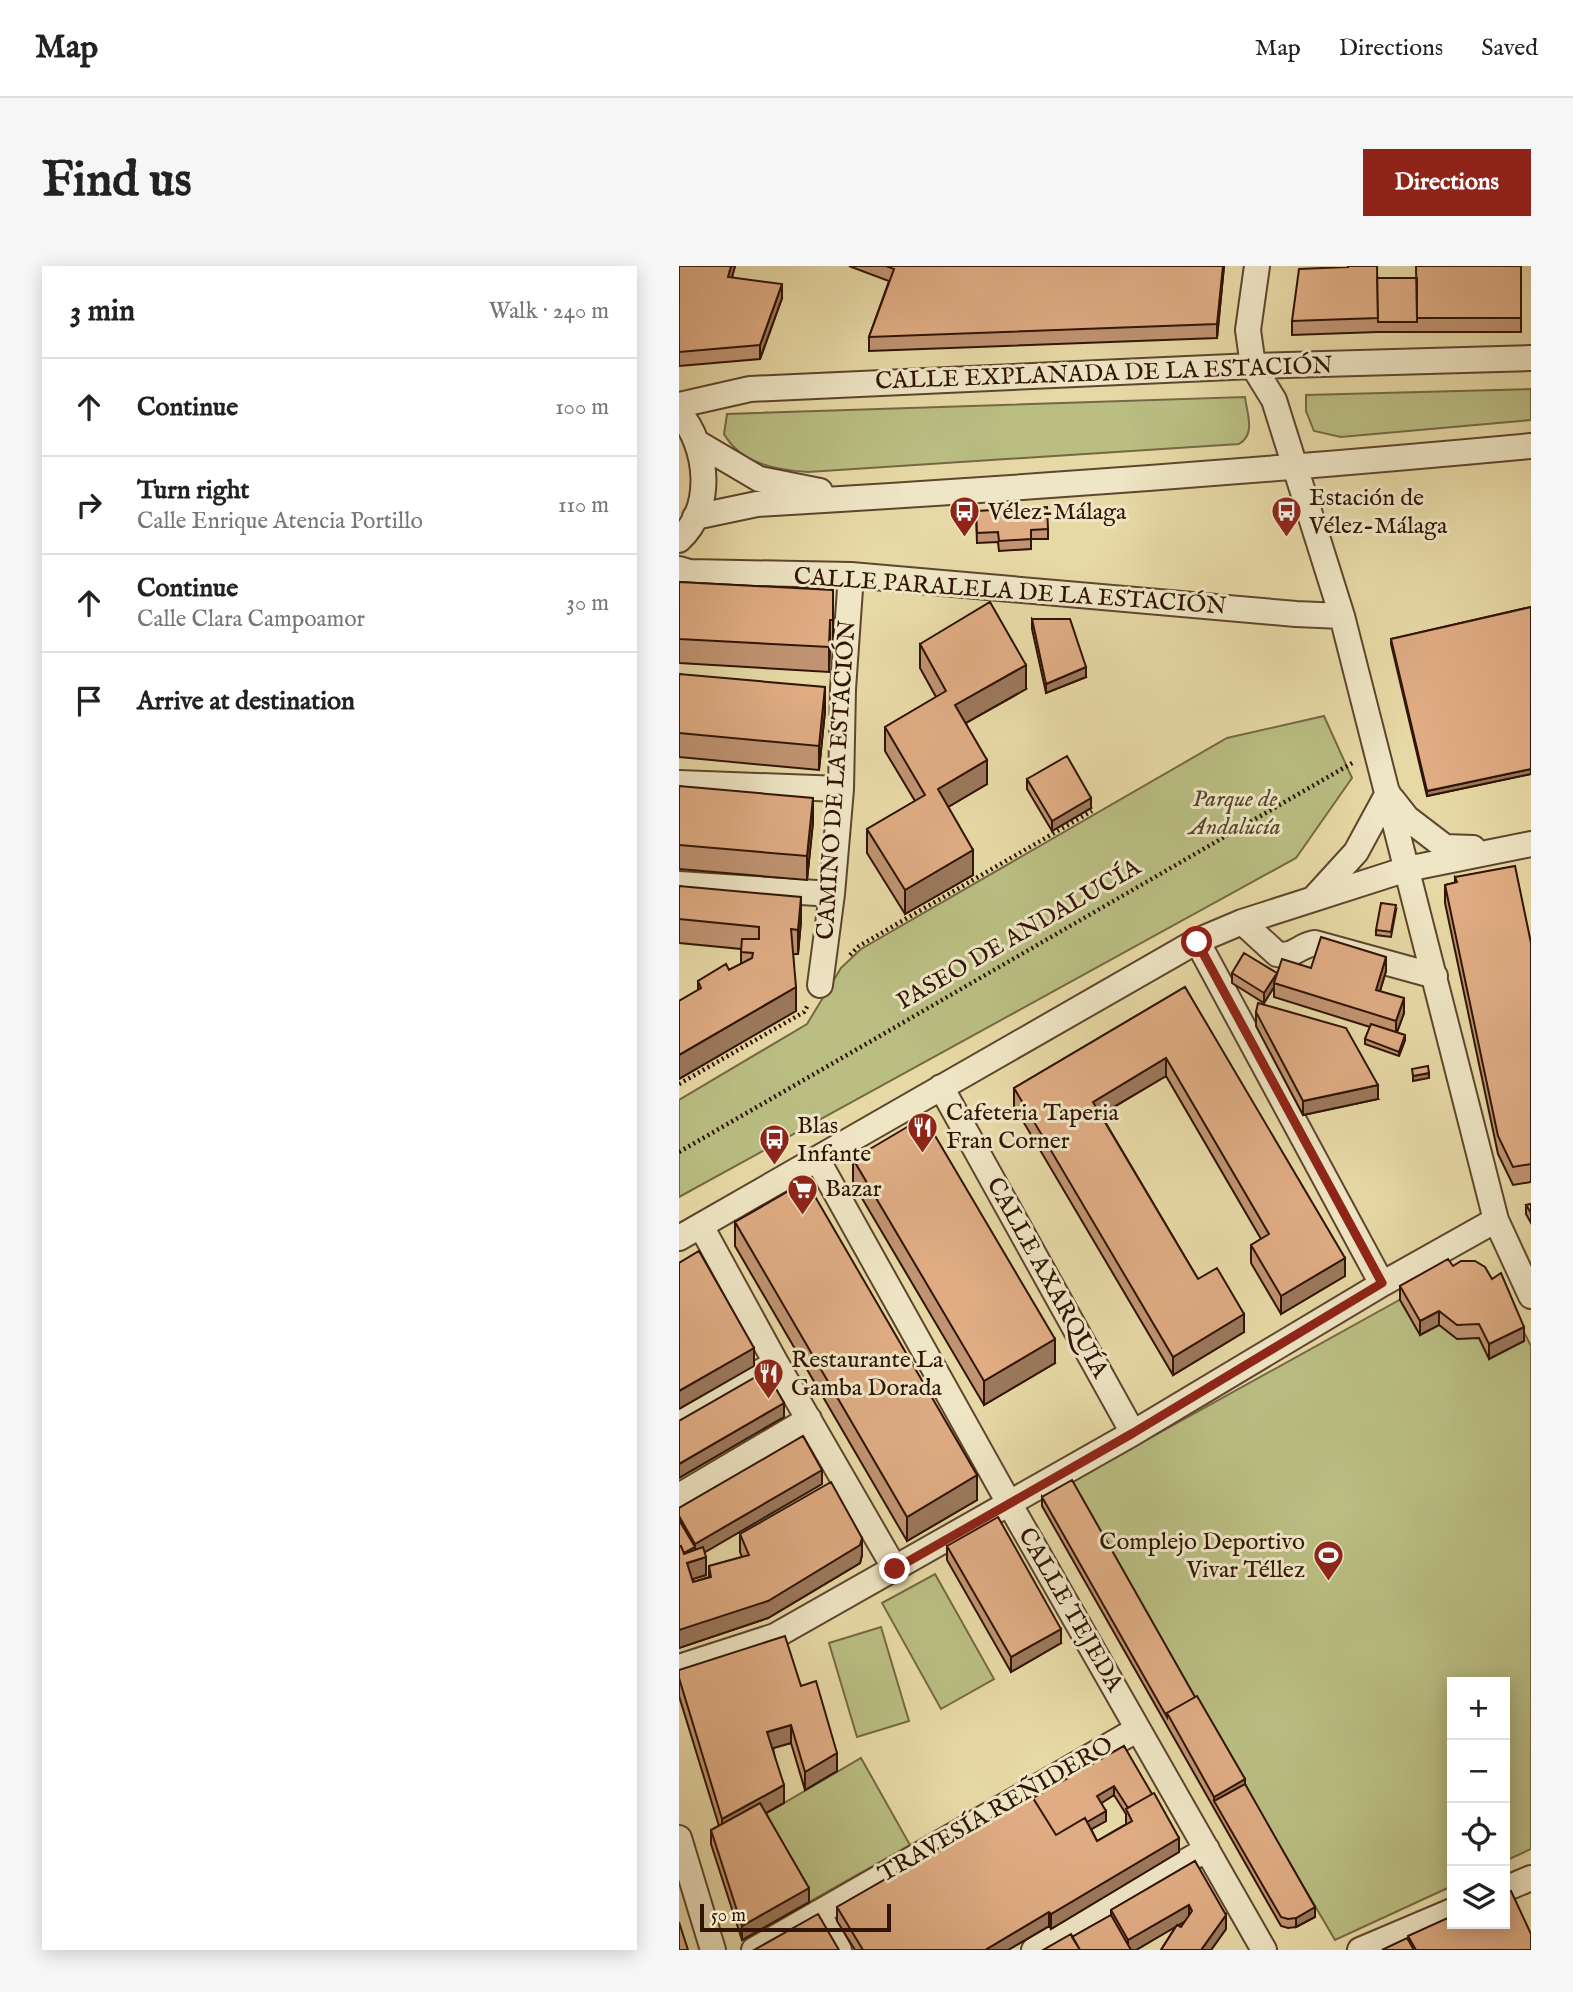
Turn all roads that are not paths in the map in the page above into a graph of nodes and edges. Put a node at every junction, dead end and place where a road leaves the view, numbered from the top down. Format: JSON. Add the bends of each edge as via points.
{"nodes":[{"id":1,"x":1257,"y":266,"type":"edge"},
{"id":2,"x":1531,"y":358,"type":"edge"},
{"id":3,"x":1253,"y":366,"type":"junction"},
{"id":4,"x":679,"y":405,"type":"edge"},
{"id":5,"x":679,"y":412,"type":"edge"},
{"id":6,"x":698,"y":443,"type":"junction"},
{"id":7,"x":1531,"y":446,"type":"edge"},
{"id":8,"x":1296,"y":466,"type":"junction"},
{"id":9,"x":855,"y":498,"type":"junction"},
{"id":10,"x":695,"y":517,"type":"junction"},
{"id":11,"x":679,"y":540,"type":"edge"},
{"id":12,"x":679,"y":569,"type":"edge"},
{"id":13,"x":852,"y":575,"type":"junction"},
{"id":14,"x":1342,"y":615,"type":"junction"},
{"id":15,"x":816,"y":689,"type":"edge"},
{"id":16,"x":843,"y":690,"type":"junction"},
{"id":17,"x":679,"y":783,"type":"edge"},
{"id":18,"x":841,"y":789,"type":"junction"},
{"id":19,"x":1388,"y":793,"type":"junction"},
{"id":20,"x":1499,"y":850,"type":"junction"},
{"id":21,"x":1529,"y":852,"type":"edge"},
{"id":22,"x":1407,"y":869,"type":"junction"},
{"id":23,"x":679,"y":884,"type":"edge"},
{"id":24,"x":832,"y":894,"type":"junction"},
{"id":25,"x":1312,"y":900,"type":"junction"},
{"id":26,"x":1242,"y":922,"type":"junction"},
{"id":27,"x":1197,"y":942,"type":"junction"},
{"id":28,"x":1435,"y":976,"type":"junction"},
{"id":29,"x":820,"y":985,"type":"road end"},
{"id":30,"x":941,"y":1087,"type":"junction"},
{"id":31,"x":817,"y":1159,"type":"junction"},
{"id":32,"x":1496,"y":1220,"type":"junction"},
{"id":33,"x":701,"y":1226,"type":"junction"},
{"id":34,"x":679,"y":1238,"type":"edge"},
{"id":35,"x":1382,"y":1283,"type":"junction"},
{"id":36,"x":1531,"y":1296,"type":"edge"},
{"id":37,"x":776,"y":1363,"type":"junction"},
{"id":38,"x":679,"y":1419,"type":"edge"},
{"id":39,"x":809,"y":1419,"type":"junction"},
{"id":40,"x":1133,"y":1433,"type":"junction"},
{"id":41,"x":844,"y":1480,"type":"junction"},
{"id":42,"x":822,"y":1494,"type":"edge"},
{"id":43,"x":679,"y":1496,"type":"edge"},
{"id":44,"x":1009,"y":1503,"type":"junction"},
{"id":45,"x":895,"y":1569,"type":"junction"},
{"id":46,"x":679,"y":1667,"type":"edge"},
{"id":47,"x":1138,"y":1729,"type":"junction"},
{"id":48,"x":679,"y":1838,"type":"edge"},
{"id":49,"x":1207,"y":1849,"type":"junction"},
{"id":50,"x":683,"y":1864,"type":"edge"},
{"id":51,"x":1531,"y":1878,"type":"edge"},
{"id":52,"x":1510,"y":1887,"type":"edge"},
{"id":53,"x":818,"y":1913,"type":"junction"},
{"id":54,"x":1447,"y":1913,"type":"edge"},
{"id":55,"x":713,"y":1950,"type":"edge"},
{"id":56,"x":754,"y":1950,"type":"edge"},
{"id":57,"x":839,"y":1950,"type":"edge"},
{"id":58,"x":1034,"y":1950,"type":"edge"},
{"id":59,"x":1264,"y":1950,"type":"edge"},
{"id":60,"x":1360,"y":1950,"type":"edge"}],
"edges":[{"from":1,"to":3,"type":"street","via":[[1248,330]]},
{"from":2,"to":3,"type":"street","name":"CALLE EXPLANADA DE LA ESTACIÓN"},
{"from":3,"to":4,"type":"street","name":"CALLE EXPLANADA DE LA ESTACIÓN","via":[[750,389]]},
{"from":3,"to":8,"type":"street","via":[[1274,400]]},
{"from":5,"to":6,"type":"street"},
{"from":6,"to":9,"type":"street","via":[[759,479]]},
{"from":6,"to":10,"type":"street","via":[[703,493]]},
{"from":7,"to":8,"type":"street"},
{"from":8,"to":9,"type":"street"},
{"from":8,"to":14,"type":"street"},
{"from":9,"to":10,"type":"street","via":[[757,504]]},
{"from":10,"to":11,"type":"street"},
{"from":12,"to":13,"type":"street","name":"CALLE PARALELA DE LA ESTACIÓN"},
{"from":13,"to":14,"type":"street","name":"CALLE PARALELA DE LA ESTACIÓN"},
{"from":13,"to":16,"type":"street","name":"CAMINO DE LA ESTACIÓN"},
{"from":14,"to":19,"type":"street"},
{"from":15,"to":16,"type":"street"},
{"from":16,"to":18,"type":"street","name":"CAMINO DE LA ESTACIÓN"},
{"from":17,"to":18,"type":"street"},
{"from":18,"to":24,"type":"street","name":"CAMINO DE LA ESTACIÓN"},
{"from":19,"to":20,"type":"street","via":[[1407,818],[1445,847]]},
{"from":19,"to":22,"type":"street"},
{"from":19,"to":25,"type":"street","via":[[1356,852]]},
{"from":20,"to":21,"type":"street"},
{"from":20,"to":22,"type":"street"},
{"from":22,"to":25,"type":"street"},
{"from":22,"to":28,"type":"street"},
{"from":23,"to":24,"type":"street"},
{"from":24,"to":29,"type":"street","name":"CAMINO DE LA ESTACIÓN"},
{"from":25,"to":26,"type":"street"},
{"from":26,"to":27,"type":"street"},
{"from":26,"to":28,"type":"street","via":[[1277,954],[1291,955],[1315,943]]},
{"from":27,"to":30,"type":"street"},
{"from":27,"to":35,"type":"street"},
{"from":28,"to":32,"type":"street"},
{"from":30,"to":31,"type":"street"},
{"from":30,"to":40,"type":"street","name":"CALLE AXARQUÍA"},
{"from":31,"to":33,"type":"street"},
{"from":31,"to":44,"type":"street","name":"CALLE TEJEDA"},
{"from":32,"to":35,"type":"street"},
{"from":32,"to":36,"type":"street"},
{"from":33,"to":34,"type":"street"},
{"from":33,"to":37,"type":"street"},
{"from":35,"to":40,"type":"street"},
{"from":37,"to":38,"type":"street"},
{"from":37,"to":39,"type":"street"},
{"from":39,"to":41,"type":"street"},
{"from":39,"to":43,"type":"street"},
{"from":40,"to":44,"type":"street"},
{"from":41,"to":42,"type":"street"},
{"from":41,"to":45,"type":"street"},
{"from":44,"to":45,"type":"street"},
{"from":44,"to":47,"type":"street","name":"CALLE TEJEDA"},
{"from":45,"to":46,"type":"street","via":[[775,1636]]},
{"from":47,"to":49,"type":"street","name":"CALLE TEJEDA"},
{"from":47,"to":53,"type":"street","name":"TRAVESÍA REÑIDERO"},
{"from":48,"to":50,"type":"street"},
{"from":49,"to":58,"type":"street"},
{"from":49,"to":59,"type":"street","name":"CALLE TEJEDA"},
{"from":50,"to":55,"type":"street"},
{"from":51,"to":52,"type":"street"},
{"from":53,"to":56,"type":"street","name":"TRAVESÍA REÑIDERO"},
{"from":53,"to":57,"type":"street"},
{"from":54,"to":60,"type":"street"}]}
